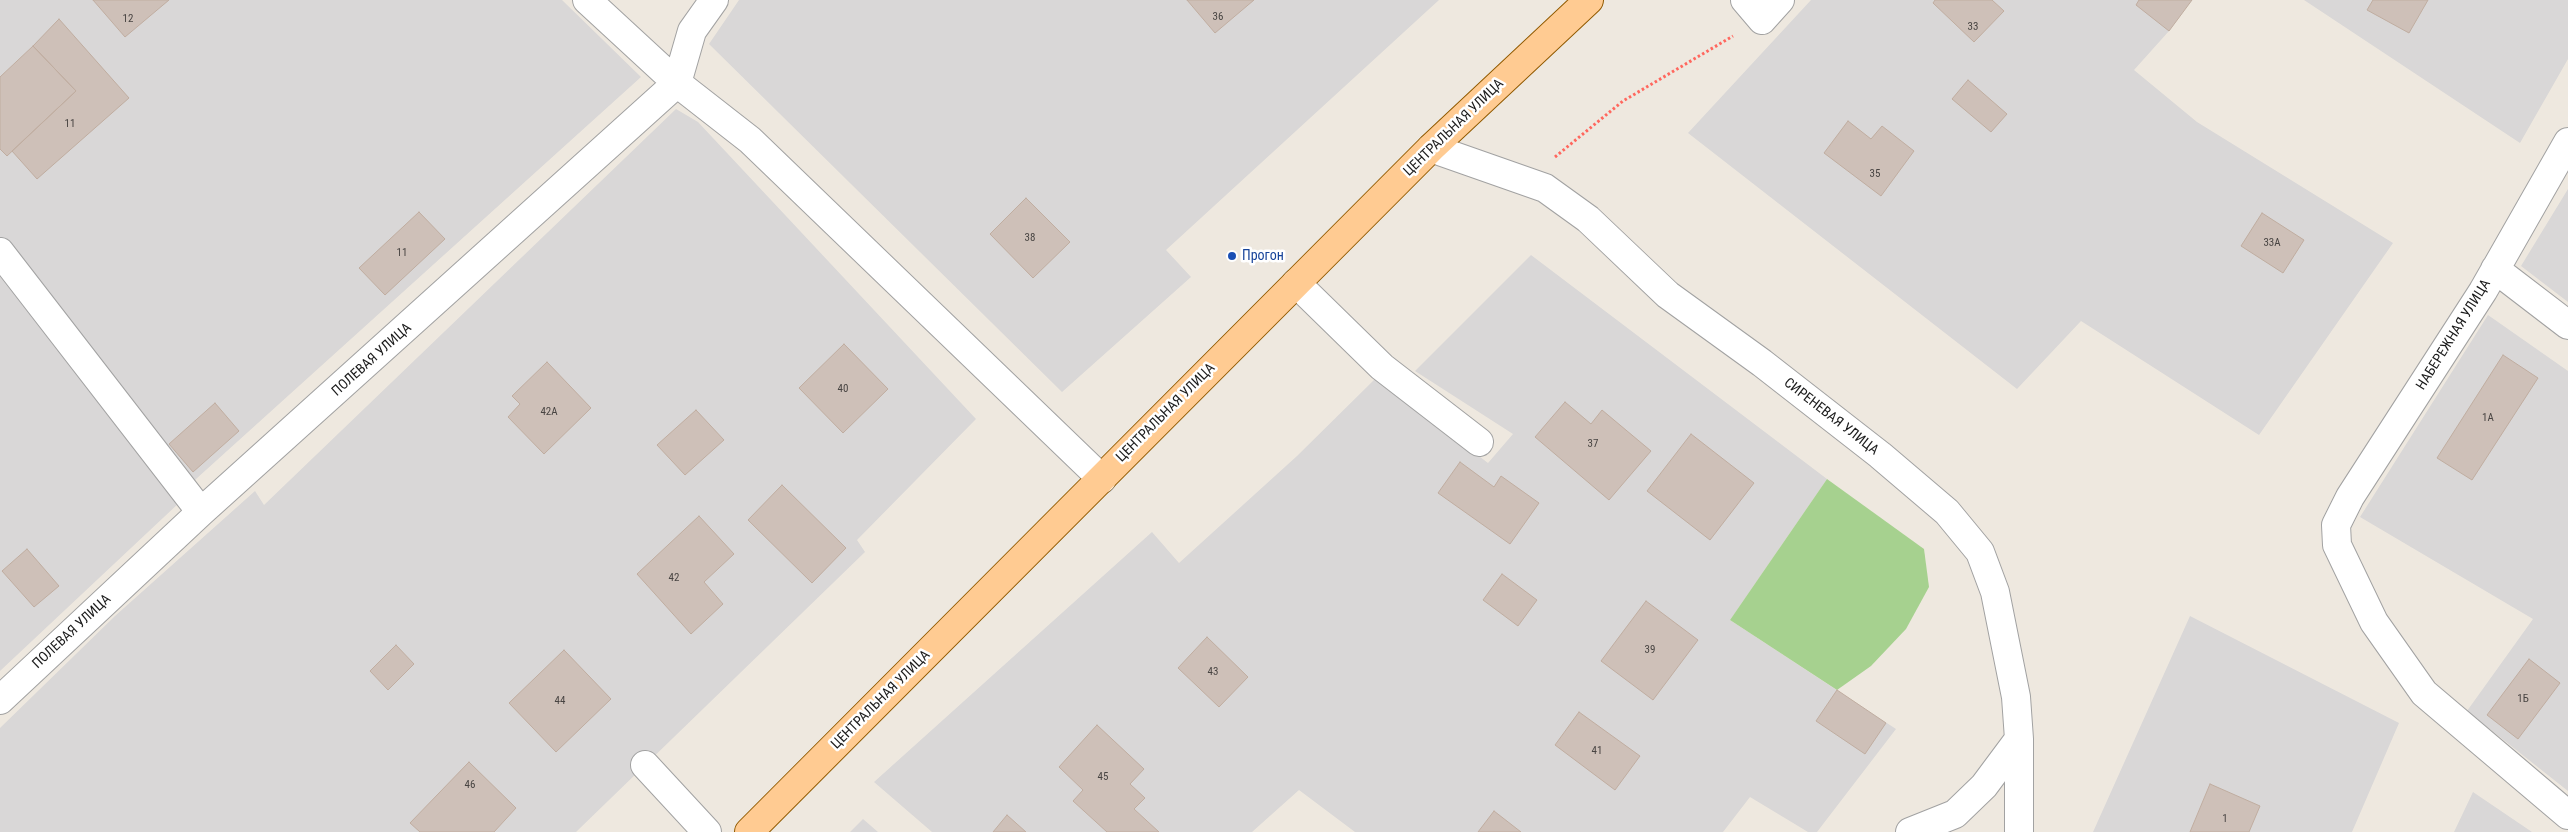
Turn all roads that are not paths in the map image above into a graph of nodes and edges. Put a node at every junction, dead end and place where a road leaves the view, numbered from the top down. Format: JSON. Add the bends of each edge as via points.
{"nodes":[{"id":1,"x":587,"y":0,"type":"edge"},
{"id":2,"x":714,"y":0,"type":"edge"},
{"id":3,"x":1589,"y":0,"type":"edge"},
{"id":4,"x":1780,"y":0,"type":"edge"},
{"id":5,"x":1754,"y":10,"type":"edge"},
{"id":6,"x":676,"y":83,"type":"junction"},
{"id":7,"x":2568,"y":142,"type":"edge"},
{"id":8,"x":1431,"y":148,"type":"junction"},
{"id":9,"x":0,"y":252,"type":"edge"},
{"id":10,"x":2495,"y":270,"type":"junction"},
{"id":11,"x":1296,"y":283,"type":"junction"},
{"id":12,"x":2568,"y":325,"type":"edge"},
{"id":13,"x":1479,"y":442,"type":"dead end"},
{"id":14,"x":1102,"y":479,"type":"junction"},
{"id":15,"x":201,"y":512,"type":"junction"},
{"id":16,"x":0,"y":700,"type":"edge"},
{"id":17,"x":2019,"y":739,"type":"junction"},
{"id":18,"x":645,"y":766,"type":"dead end"},
{"id":19,"x":2568,"y":815,"type":"edge"},
{"id":20,"x":707,"y":832,"type":"edge"},
{"id":21,"x":749,"y":832,"type":"edge"},
{"id":22,"x":1910,"y":832,"type":"edge"},
{"id":23,"x":2019,"y":832,"type":"edge"}],
"edges":[{"from":1,"to":6,"type":"street"},
{"from":2,"to":6,"type":"street","via":[[692,31]]},
{"from":3,"to":8,"type":"main road","name":"ЦЕНТРАЛЬНАЯ УЛИЦА"},
{"from":4,"to":5,"type":"street"},
{"from":6,"to":14,"type":"street","via":[[750,140]]},
{"from":6,"to":15,"type":"street","name":"ПОЛЕВАЯ УЛИЦА"},
{"from":7,"to":10,"type":"street","name":"НАБЕРЕЖНАЯ УЛИЦА"},
{"from":8,"to":11,"type":"main road","name":"ЦЕНТРАЛЬНАЯ УЛИЦА"},
{"from":8,"to":17,"type":"street","name":"СИРЕНЕВАЯ УЛИЦА","via":[[1545,188],[1588,219],[1668,295],[1857,437],[1947,512],[1980,552],[1996,592],[2016,697]]},
{"from":9,"to":15,"type":"street"},
{"from":10,"to":12,"type":"street"},
{"from":10,"to":19,"type":"street","name":"НАБЕРЕЖНАЯ УЛИЦА","via":[[2350,497],[2336,525],[2337,545],[2374,622],[2424,694]]},
{"from":11,"to":13,"type":"street","via":[[1382,367]]},
{"from":11,"to":14,"type":"main road","name":"ЦЕНТРАЛЬНАЯ УЛИЦА"},
{"from":14,"to":21,"type":"main road","name":"ЦЕНТРАЛЬНАЯ УЛИЦА"},
{"from":15,"to":16,"type":"street","name":"ПОЛЕВАЯ УЛИЦА"},
{"from":17,"to":22,"type":"street","via":[[1984,786],[1955,814]]},
{"from":17,"to":23,"type":"street","name":"СИРЕНЕВАЯ УЛИЦА"},
{"from":18,"to":20,"type":"street"}]}
